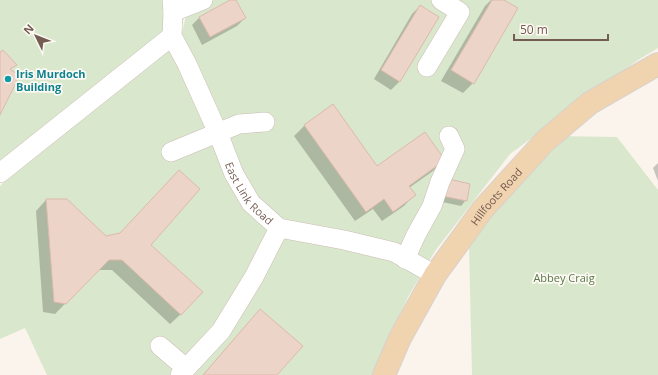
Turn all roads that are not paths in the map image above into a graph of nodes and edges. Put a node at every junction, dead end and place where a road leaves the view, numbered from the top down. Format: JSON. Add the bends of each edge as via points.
{"nodes":[{"id":1,"x":203,"y":0,"type":"edge"},
{"id":2,"x":441,"y":0,"type":"edge"},
{"id":3,"x":172,"y":6,"type":"edge"},
{"id":4,"x":172,"y":36,"type":"junction"},
{"id":5,"x":658,"y":64,"type":"edge"},
{"id":6,"x":426,"y":67,"type":"dead end"},
{"id":7,"x":265,"y":122,"type":"dead end"},
{"id":8,"x":218,"y":133,"type":"junction"},
{"id":9,"x":449,"y":136,"type":"dead end"},
{"id":10,"x":171,"y":152,"type":"dead end"},
{"id":11,"x":0,"y":173,"type":"edge"},
{"id":12,"x":279,"y":228,"type":"junction"},
{"id":13,"x":405,"y":259,"type":"junction"},
{"id":14,"x":435,"y":275,"type":"junction"},
{"id":15,"x":160,"y":346,"type":"dead end"},
{"id":16,"x":183,"y":372,"type":"edge"},
{"id":17,"x":384,"y":375,"type":"edge"}],
"edges":[{"from":1,"to":3,"type":"lane"},
{"from":2,"to":6,"type":"lane","via":[[460,12]]},
{"from":3,"to":4,"type":"lane"},
{"from":4,"to":8,"type":"lane","name":"East Link Road"},
{"from":4,"to":11,"type":"lane"},
{"from":5,"to":14,"type":"main road","name":"Hillfoots Road","via":[[590,103],[545,141],[483,209]]},
{"from":7,"to":8,"type":"lane","via":[[239,124]]},
{"from":8,"to":10,"type":"lane"},
{"from":8,"to":12,"type":"lane","name":"East Link Road","via":[[234,174],[251,203]]},
{"from":9,"to":13,"type":"lane","via":[[455,149],[432,206]]},
{"from":12,"to":13,"type":"lane","name":"East Link Road","via":[[394,252]]},
{"from":12,"to":16,"type":"lane","via":[[254,277],[221,331]]},
{"from":13,"to":14,"type":"lane","name":"East Link Road"},
{"from":14,"to":17,"type":"main road","name":"Hillfoots Road","via":[[400,338]]},
{"from":15,"to":16,"type":"lane"}]}
